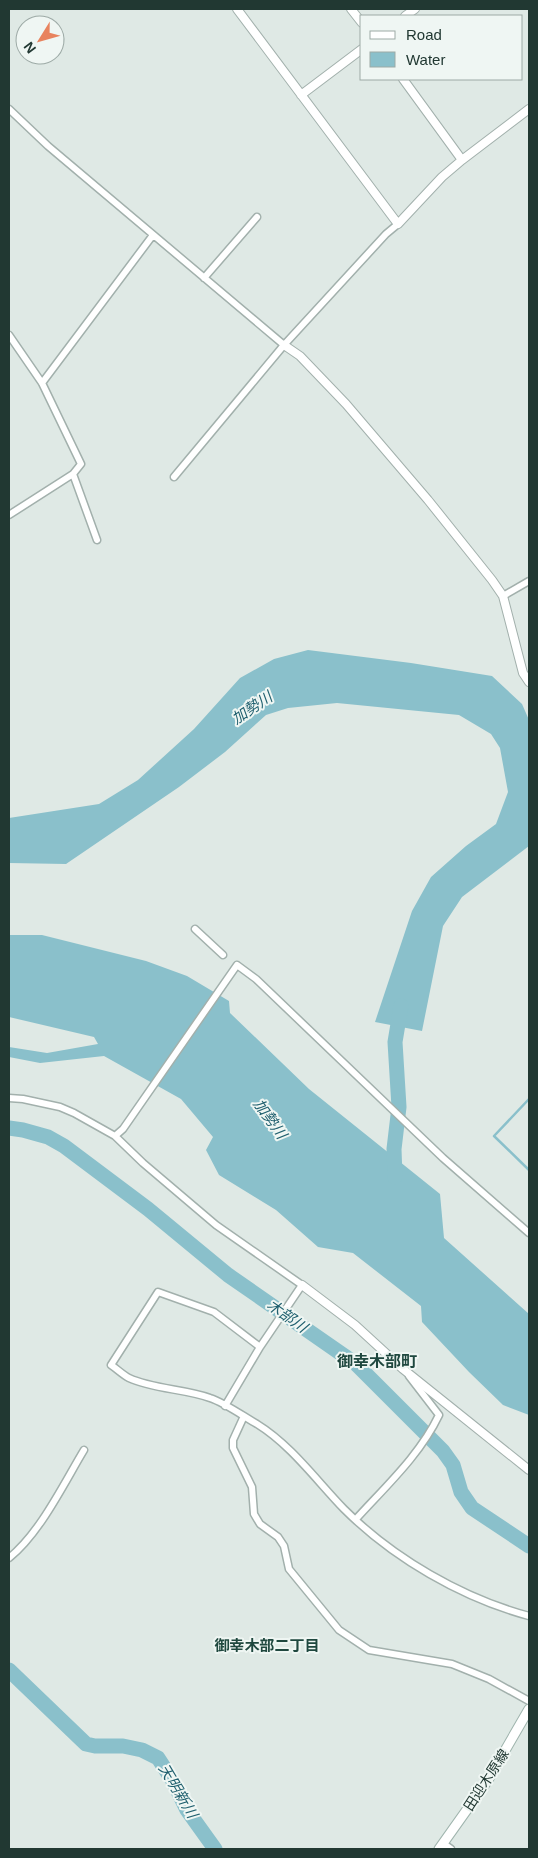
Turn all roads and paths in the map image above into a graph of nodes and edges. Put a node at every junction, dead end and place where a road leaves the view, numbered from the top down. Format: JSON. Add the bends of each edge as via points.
{"nodes":[{"id":1,"x":237,"y":9,"type":"edge"},
{"id":2,"x":351,"y":9,"type":"edge"},
{"id":3,"x":360,"y":20,"type":"edge"},
{"id":4,"x":360,"y":51,"type":"edge"},
{"id":5,"x":404,"y":80,"type":"edge"},
{"id":6,"x":301,"y":95,"type":"junction"},
{"id":7,"x":9,"y":109,"type":"edge"},
{"id":8,"x":529,"y":109,"type":"edge"},
{"id":9,"x":462,"y":160,"type":"junction"},
{"id":10,"x":257,"y":217,"type":"dead end"},
{"id":11,"x":398,"y":224,"type":"junction"},
{"id":12,"x":153,"y":235,"type":"junction"},
{"id":13,"x":204,"y":278,"type":"junction"},
{"id":14,"x":9,"y":335,"type":"edge"},
{"id":15,"x":284,"y":345,"type":"junction"},
{"id":16,"x":42,"y":383,"type":"junction"},
{"id":17,"x":73,"y":474,"type":"junction"},
{"id":18,"x":174,"y":477,"type":"dead end"},
{"id":19,"x":9,"y":515,"type":"edge"},
{"id":20,"x":97,"y":540,"type":"dead end"},
{"id":21,"x":529,"y":581,"type":"edge"},
{"id":22,"x":503,"y":596,"type":"junction"},
{"id":23,"x":529,"y":682,"type":"edge"},
{"id":24,"x":195,"y":929,"type":"dead end"},
{"id":25,"x":223,"y":955,"type":"dead end"},
{"id":26,"x":9,"y":1098,"type":"edge"},
{"id":27,"x":115,"y":1136,"type":"junction"},
{"id":28,"x":529,"y":1233,"type":"edge"},
{"id":29,"x":302,"y":1285,"type":"junction"},
{"id":30,"x":260,"y":1347,"type":"junction"},
{"id":31,"x":403,"y":1369,"type":"junction"},
{"id":32,"x":225,"y":1406,"type":"junction"},
{"id":33,"x":244,"y":1416,"type":"junction"},
{"id":34,"x":84,"y":1450,"type":"dead end"},
{"id":35,"x":529,"y":1470,"type":"edge"},
{"id":36,"x":356,"y":1520,"type":"junction"},
{"id":37,"x":9,"y":1558,"type":"edge"},
{"id":38,"x":529,"y":1616,"type":"edge"},
{"id":39,"x":529,"y":1701,"type":"edge"},
{"id":40,"x":529,"y":1711,"type":"edge"},
{"id":41,"x":445,"y":1848,"type":"edge"}],
"edges":[{"from":1,"to":6,"type":"street"},
{"from":2,"to":3,"type":"street"},
{"from":4,"to":6,"type":"street"},
{"from":5,"to":9,"type":"street"},
{"from":6,"to":11,"type":"street"},
{"from":7,"to":12,"type":"street"},
{"from":8,"to":9,"type":"street"},
{"from":9,"to":11,"type":"street"},
{"from":10,"to":13,"type":"street"},
{"from":11,"to":15,"type":"street"},
{"from":12,"to":13,"type":"street"},
{"from":12,"to":16,"type":"street"},
{"from":13,"to":15,"type":"street"},
{"from":14,"to":16,"type":"street"},
{"from":15,"to":18,"type":"street"},
{"from":15,"to":22,"type":"street","via":[[300,356],[346,404],[428,500]]},
{"from":16,"to":17,"type":"street","via":[[81,464]]},
{"from":17,"to":19,"type":"street"},
{"from":17,"to":20,"type":"street"},
{"from":21,"to":22,"type":"street"},
{"from":22,"to":23,"type":"street","via":[[522,673]]},
{"from":24,"to":25,"type":"street"},
{"from":26,"to":27,"type":"street","via":[[74,1112]]},
{"from":27,"to":28,"type":"street","via":[[237,965],[256,979],[467,1181]]},
{"from":27,"to":29,"type":"street","via":[[216,1225]]},
{"from":29,"to":30,"type":"street"},
{"from":29,"to":31,"type":"street"},
{"from":30,"to":32,"type":"street"},
{"from":30,"to":32,"type":"street","via":[[214,1312],[158,1292],[111,1365],[129,1378],[211,1398]]},
{"from":31,"to":35,"type":"street"},
{"from":31,"to":36,"type":"street","via":[[439,1416],[417,1450]]},
{"from":32,"to":33,"type":"street"},
{"from":33,"to":36,"type":"street","via":[[288,1449]]},
{"from":33,"to":39,"type":"street","via":[[233,1440],[233,1448],[252,1487],[254,1514],[260,1524],[278,1537],[290,1569],[339,1630],[369,1650],[452,1664],[489,1679]]},
{"from":34,"to":37,"type":"street","via":[[43,1517],[19,1550]]},
{"from":36,"to":38,"type":"street","via":[[397,1554],[442,1580],[473,1597]]},
{"from":40,"to":41,"type":"main road","name":"田迎木原線"}]}
